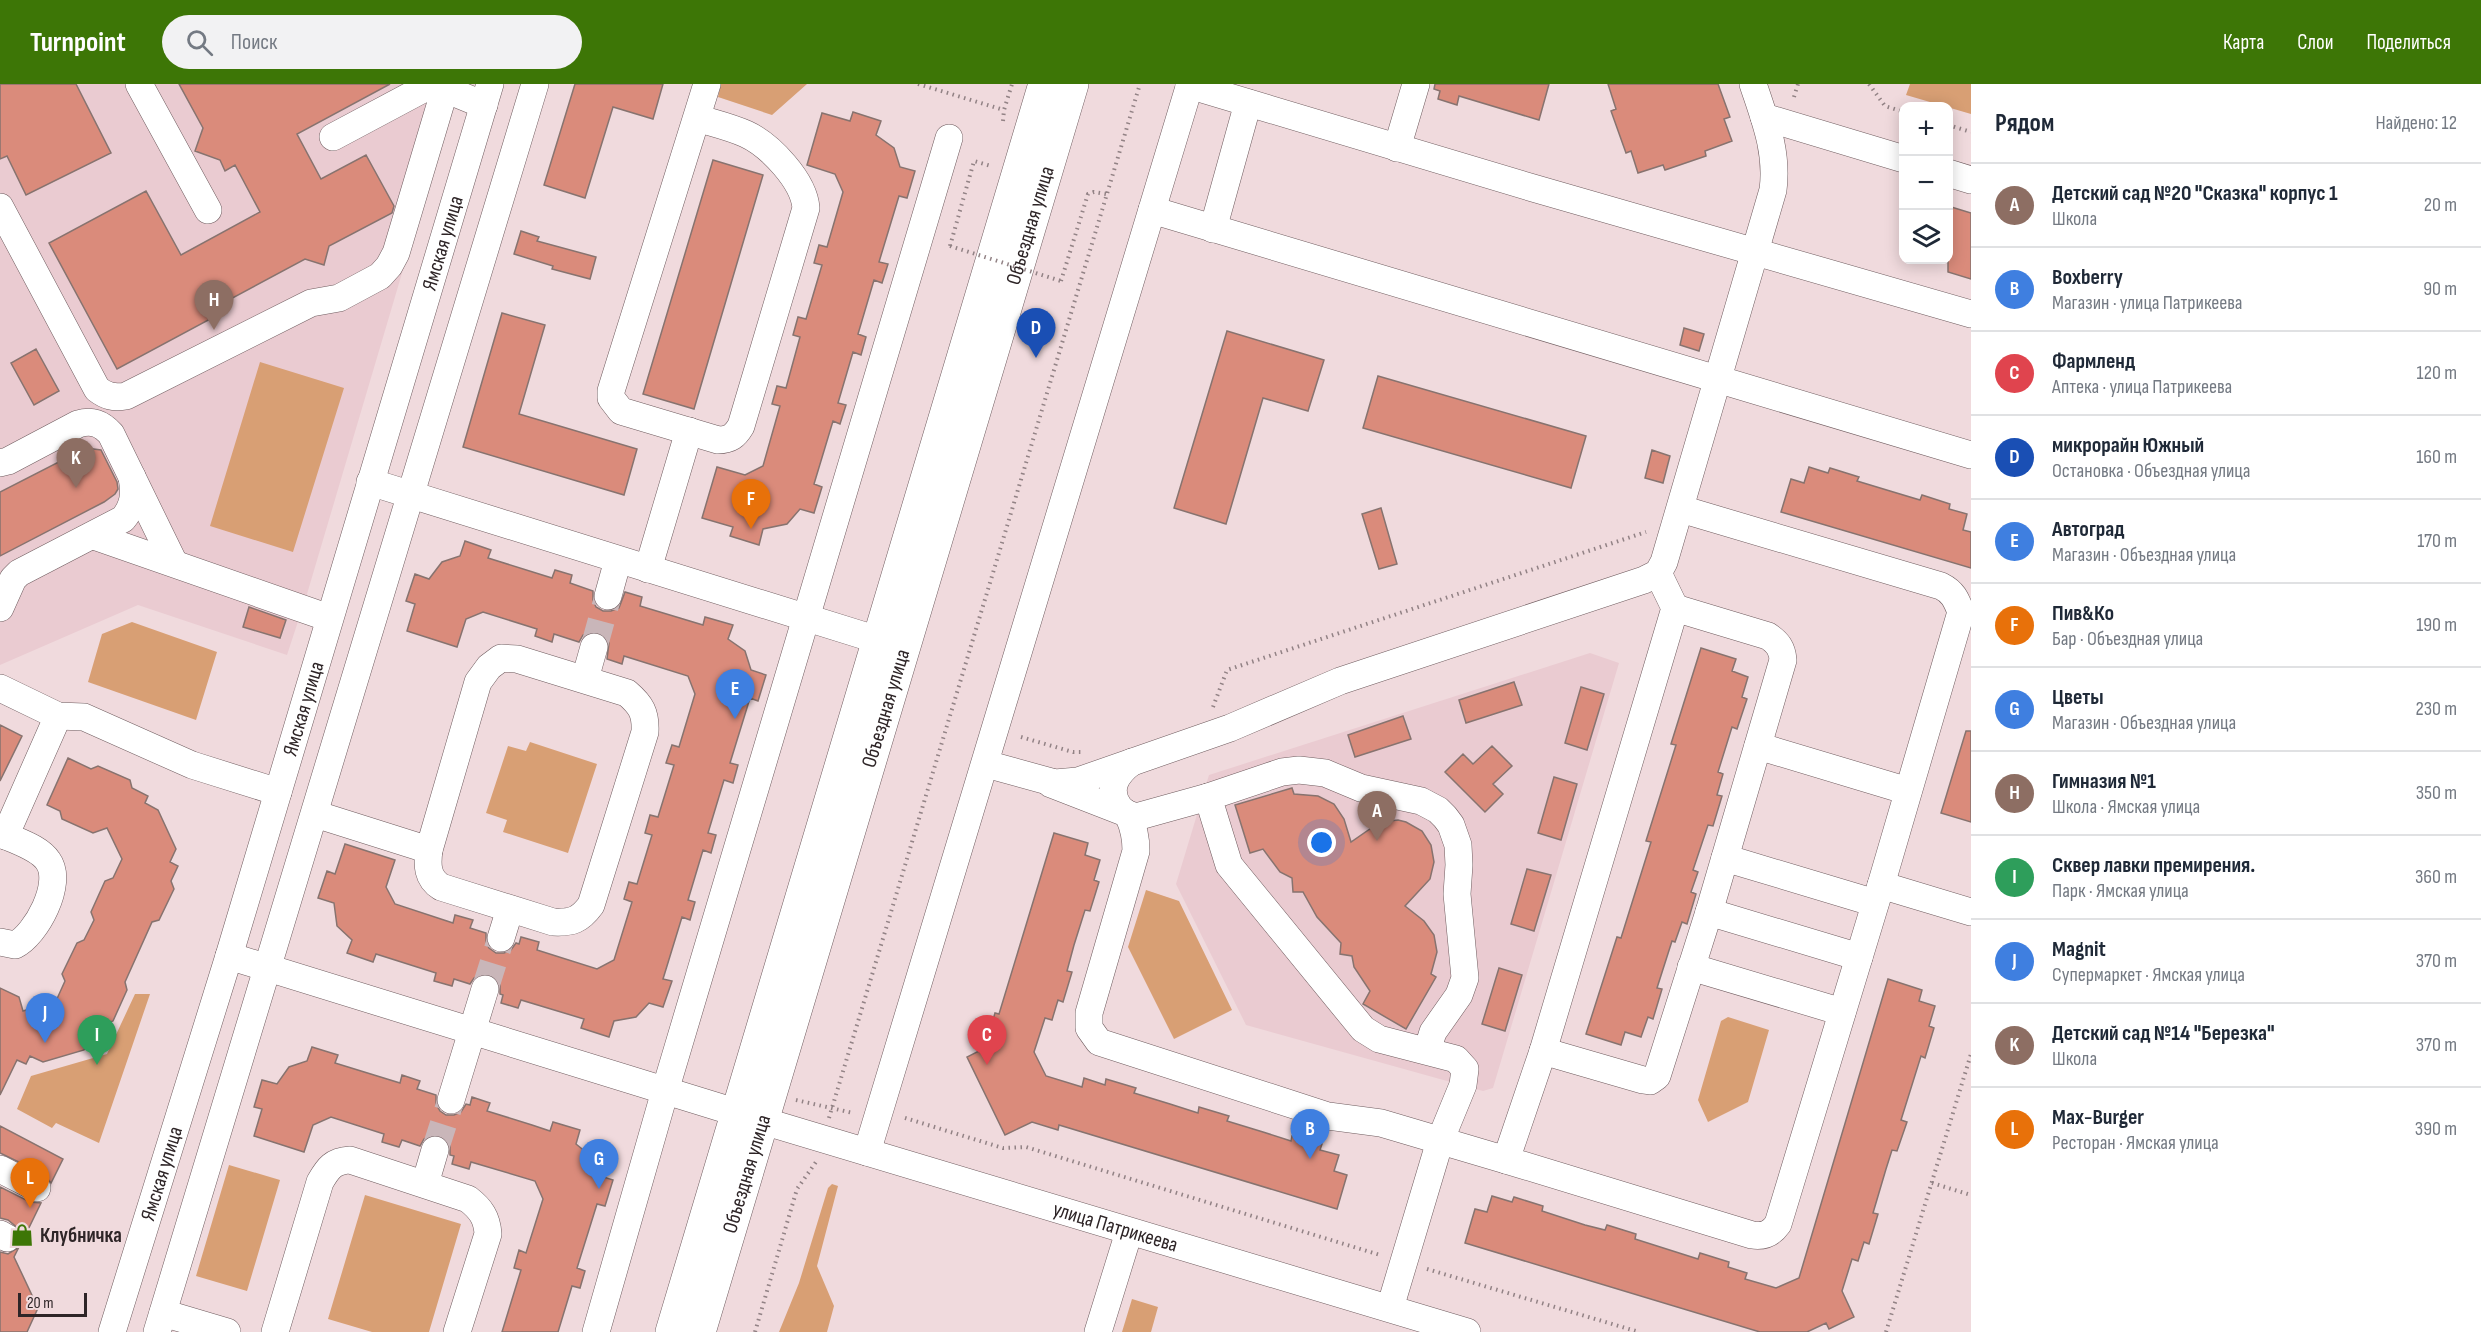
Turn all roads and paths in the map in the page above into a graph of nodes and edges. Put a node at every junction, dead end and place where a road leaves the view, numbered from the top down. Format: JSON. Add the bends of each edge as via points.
{"nodes":[{"id":1,"x":139,"y":84,"type":"edge"},
{"id":2,"x":535,"y":84,"type":"edge"},
{"id":3,"x":707,"y":84,"type":"edge"},
{"id":4,"x":918,"y":84,"type":"edge"},
{"id":5,"x":1045,"y":84,"type":"edge"},
{"id":6,"x":1072,"y":84,"type":"edge"},
{"id":7,"x":1140,"y":84,"type":"edge"},
{"id":8,"x":1416,"y":84,"type":"edge"},
{"id":9,"x":1753,"y":84,"type":"edge"},
{"id":10,"x":1798,"y":84,"type":"edge"},
{"id":11,"x":1869,"y":84,"type":"edge"},
{"id":12,"x":1189,"y":85,"type":"edge"},
{"id":13,"x":444,"y":87,"type":"edge"},
{"id":14,"x":487,"y":94,"type":"edge"},
{"id":15,"x":1794,"y":97,"type":"dead end"},
{"id":16,"x":1248,"y":103,"type":"junction"},
{"id":17,"x":1004,"y":110,"type":"dead end"},
{"id":18,"x":1899,"y":110,"type":"edge"},
{"id":19,"x":1764,"y":117,"type":"junction"},
{"id":20,"x":697,"y":118,"type":"junction"},
{"id":21,"x":1953,"y":127,"type":"edge"},
{"id":22,"x":1971,"y":132,"type":"edge"},
{"id":23,"x":333,"y":137,"type":"dead end"},
{"id":24,"x":949,"y":138,"type":"dead end"},
{"id":25,"x":1397,"y":148,"type":"junction"},
{"id":26,"x":1899,"y":158,"type":"edge"},
{"id":27,"x":991,"y":166,"type":"dead end"},
{"id":28,"x":1953,"y":175,"type":"edge"},
{"id":29,"x":1971,"y":180,"type":"edge"},
{"id":30,"x":1106,"y":194,"type":"junction"},
{"id":31,"x":0,"y":207,"type":"edge"},
{"id":32,"x":208,"y":210,"type":"dead end"},
{"id":33,"x":1152,"y":210,"type":"junction"},
{"id":34,"x":1213,"y":229,"type":"junction"},
{"id":35,"x":1756,"y":252,"type":"junction"},
{"id":36,"x":1971,"y":314,"type":"edge"},
{"id":37,"x":1719,"y":378,"type":"junction"},
{"id":38,"x":689,"y":431,"type":"junction"},
{"id":39,"x":1971,"y":454,"type":"edge"},
{"id":40,"x":0,"y":463,"type":"edge"},
{"id":41,"x":131,"y":476,"type":"junction"},
{"id":42,"x":370,"y":482,"type":"junction"},
{"id":43,"x":412,"y":495,"type":"junction"},
{"id":44,"x":1681,"y":509,"type":"junction"},
{"id":45,"x":1656,"y":529,"type":"dead end"},
{"id":46,"x":94,"y":536,"type":"junction"},
{"id":47,"x":618,"y":560,"type":"junction"},
{"id":48,"x":174,"y":563,"type":"junction"},
{"id":49,"x":648,"y":569,"type":"junction"},
{"id":50,"x":1658,"y":573,"type":"junction"},
{"id":51,"x":608,"y":596,"type":"tunnel mouth"},
{"id":52,"x":0,"y":608,"type":"edge"},
{"id":53,"x":1675,"y":608,"type":"junction"},
{"id":54,"x":329,"y":618,"type":"junction"},
{"id":55,"x":807,"y":619,"type":"junction"},
{"id":56,"x":890,"y":644,"type":"junction"},
{"id":57,"x":594,"y":647,"type":"tunnel mouth"},
{"id":58,"x":585,"y":679,"type":"junction"},
{"id":59,"x":0,"y":688,"type":"edge"},
{"id":60,"x":1211,"y":709,"type":"dead end"},
{"id":61,"x":58,"y":717,"type":"junction"},
{"id":62,"x":1021,"y":737,"type":"dead end"},
{"id":63,"x":1758,"y":746,"type":"junction"},
{"id":64,"x":1089,"y":749,"type":"dead end"},
{"id":65,"x":1132,"y":762,"type":"junction"},
{"id":66,"x":986,"y":764,"type":"junction"},
{"id":67,"x":1042,"y":780,"type":"junction"},
{"id":68,"x":1908,"y":791,"type":"junction"},
{"id":69,"x":278,"y":792,"type":"junction"},
{"id":70,"x":1208,"y":797,"type":"junction"},
{"id":71,"x":315,"y":814,"type":"junction"},
{"id":72,"x":1128,"y":815,"type":"junction"},
{"id":73,"x":2,"y":835,"type":"edge"},
{"id":74,"x":429,"y":850,"type":"junction"},
{"id":75,"x":1725,"y":858,"type":"junction"},
{"id":76,"x":1878,"y":894,"type":"junction"},
{"id":77,"x":510,"y":909,"type":"junction"},
{"id":78,"x":1709,"y":912,"type":"junction"},
{"id":79,"x":1971,"y":912,"type":"edge"},
{"id":80,"x":501,"y":938,"type":"tunnel mouth"},
{"id":81,"x":0,"y":942,"type":"edge"},
{"id":82,"x":229,"y":956,"type":"junction"},
{"id":83,"x":1859,"y":957,"type":"junction"},
{"id":84,"x":1691,"y":967,"type":"junction"},
{"id":85,"x":268,"y":968,"type":"junction"},
{"id":86,"x":485,"y":989,"type":"tunnel mouth"},
{"id":87,"x":1842,"y":1012,"type":"junction"},
{"id":88,"x":472,"y":1031,"type":"junction"},
{"id":89,"x":1427,"y":1051,"type":"junction"},
{"id":90,"x":1543,"y":1051,"type":"junction"},
{"id":91,"x":1971,"y":1054,"type":"edge"},
{"id":92,"x":665,"y":1091,"type":"junction"},
{"id":93,"x":451,"y":1100,"type":"tunnel mouth"},
{"id":94,"x":751,"y":1117,"type":"junction"},
{"id":95,"x":905,"y":1118,"type":"dead end"},
{"id":96,"x":823,"y":1140,"type":"junction"},
{"id":97,"x":1440,"y":1141,"type":"junction"},
{"id":98,"x":435,"y":1150,"type":"tunnel mouth"},
{"id":99,"x":867,"y":1152,"type":"junction"},
{"id":100,"x":1506,"y":1160,"type":"junction"},
{"id":101,"x":0,"y":1169,"type":"edge"},
{"id":102,"x":425,"y":1184,"type":"junction"},
{"id":103,"x":1932,"y":1184,"type":"junction"},
{"id":104,"x":37,"y":1188,"type":"dead end"},
{"id":105,"x":1971,"y":1195,"type":"edge"},
{"id":106,"x":1129,"y":1232,"type":"junction"},
{"id":107,"x":1403,"y":1262,"type":"junction"},
{"id":108,"x":1390,"y":1308,"type":"junction"},
{"id":109,"x":160,"y":1323,"type":"edge"},
{"id":110,"x":112,"y":1332,"type":"edge"},
{"id":111,"x":227,"y":1332,"type":"edge"},
{"id":112,"x":275,"y":1332,"type":"edge"},
{"id":113,"x":457,"y":1332,"type":"edge"},
{"id":114,"x":596,"y":1332,"type":"edge"},
{"id":115,"x":672,"y":1332,"type":"edge"},
{"id":116,"x":699,"y":1332,"type":"edge"},
{"id":117,"x":756,"y":1332,"type":"edge"},
{"id":118,"x":1098,"y":1332,"type":"edge"},
{"id":119,"x":1467,"y":1332,"type":"edge"},
{"id":120,"x":1639,"y":1332,"type":"edge"},
{"id":121,"x":1886,"y":1332,"type":"edge"}],
"edges":[{"from":1,"to":32,"type":"street"},
{"from":2,"to":43,"type":"street","name":"Ямская улица"},
{"from":3,"to":20,"type":"street"},
{"from":4,"to":17,"type":"path"},
{"from":5,"to":56,"type":"main road","name":"Объездная улица"},
{"from":6,"to":56,"type":"main road","name":"Объездная улица"},
{"from":7,"to":30,"type":"path"},
{"from":8,"to":25,"type":"street"},
{"from":9,"to":19,"type":"street"},
{"from":10,"to":15,"type":"path"},
{"from":11,"to":18,"type":"path","via":[[1885,106]]},
{"from":12,"to":16,"type":"street"},
{"from":12,"to":33,"type":"street"},
{"from":13,"to":14,"type":"street"},
{"from":13,"to":23,"type":"street","via":[[423,88]]},
{"from":13,"to":31,"type":"street","via":[[396,253],[380,276],[339,298],[311,303],[126,396],[116,398],[97,389]]},
{"from":14,"to":42,"type":"street","name":"Ямская улица"},
{"from":16,"to":25,"type":"street"},
{"from":16,"to":34,"type":"street"},
{"from":19,"to":26,"type":"street"},
{"from":19,"to":35,"type":"street","via":[[1776,170]]},
{"from":20,"to":38,"type":"street","via":[[611,398],[621,411]]},
{"from":20,"to":38,"type":"street","via":[[759,141],[800,186],[806,208],[741,426],[726,440]]},
{"from":21,"to":22,"type":"path"},
{"from":24,"to":55,"type":"street"},
{"from":25,"to":35,"type":"street"},
{"from":27,"to":30,"type":"path","bridge":true,"via":[[974,161],[950,246],[1061,281],[1088,194]]},
{"from":28,"to":29,"type":"street"},
{"from":30,"to":96,"type":"path"},
{"from":33,"to":34,"type":"street"},
{"from":33,"to":66,"type":"street"},
{"from":34,"to":37,"type":"street"},
{"from":35,"to":36,"type":"street"},
{"from":35,"to":37,"type":"street"},
{"from":37,"to":39,"type":"street"},
{"from":37,"to":44,"type":"street"},
{"from":38,"to":49,"type":"street"},
{"from":40,"to":41,"type":"street","via":[[78,424],[92,422],[111,434]]},
{"from":41,"to":46,"type":"street","via":[[134,497],[128,513]]},
{"from":41,"to":48,"type":"street"},
{"from":42,"to":43,"type":"street"},
{"from":42,"to":54,"type":"street","name":"Ямская улица"},
{"from":43,"to":47,"type":"street"},
{"from":43,"to":71,"type":"street","name":"Ямская улица"},
{"from":44,"to":50,"type":"street"},
{"from":44,"to":68,"type":"street","via":[[1950,591],[1961,612]]},
{"from":45,"to":60,"type":"path","via":[[1227,670]]},
{"from":46,"to":48,"type":"street"},
{"from":46,"to":52,"type":"street","via":[[19,573]]},
{"from":47,"to":49,"type":"street"},
{"from":47,"to":51,"type":"street"},
{"from":48,"to":54,"type":"street"},
{"from":49,"to":55,"type":"street"},
{"from":50,"to":53,"type":"street"},
{"from":50,"to":65,"type":"street","via":[[1340,681],[1230,728]]},
{"from":53,"to":63,"type":"street","via":[[1768,636],[1782,651],[1783,660]]},
{"from":53,"to":90,"type":"street"},
{"from":54,"to":69,"type":"street","name":"Ямская улица"},
{"from":55,"to":56,"type":"street"},
{"from":55,"to":92,"type":"street"},
{"from":56,"to":94,"type":"main road","name":"Объездная улица"},
{"from":57,"to":58,"type":"street"},
{"from":58,"to":74,"type":"street","via":[[517,659],[501,658],[489,667],[478,682]]},
{"from":58,"to":77,"type":"street","via":[[627,693],[639,703],[646,717],[645,732],[591,905],[581,918],[570,923]]},
{"from":59,"to":61,"type":"street"},
{"from":61,"to":69,"type":"street","via":[[84,717],[192,765]]},
{"from":61,"to":73,"type":"street"},
{"from":62,"to":64,"type":"path","via":[[1073,752]]},
{"from":63,"to":68,"type":"street"},
{"from":63,"to":75,"type":"street"},
{"from":65,"to":67,"type":"street","via":[[1078,781]]},
{"from":65,"to":72,"type":"street","via":[[1119,773],[1113,787],[1115,799]]},
{"from":66,"to":67,"type":"street"},
{"from":66,"to":99,"type":"street"},
{"from":67,"to":72,"type":"street"},
{"from":68,"to":76,"type":"street"},
{"from":69,"to":82,"type":"street","name":"Ямская улица"},
{"from":70,"to":72,"type":"street","via":[[1143,816]]},
{"from":70,"to":89,"type":"street","via":[[1229,865],[1363,1029],[1379,1039]]},
{"from":70,"to":89,"type":"street","via":[[1299,770],[1325,773],[1361,788],[1421,801],[1445,817],[1458,845],[1456,894],[1465,978],[1433,1032]]},
{"from":71,"to":74,"type":"street"},
{"from":71,"to":85,"type":"street","name":"Ямская улица"},
{"from":72,"to":97,"type":"street","via":[[1136,851],[1088,1020],[1099,1042],[1328,1116],[1381,1123]]},
{"from":73,"to":81,"type":"street","via":[[42,854],[50,863],[53,890],[33,933],[15,945]]},
{"from":74,"to":77,"type":"street","via":[[429,873],[434,883]]},
{"from":75,"to":76,"type":"street"},
{"from":75,"to":78,"type":"street"},
{"from":76,"to":79,"type":"street"},
{"from":76,"to":83,"type":"street"},
{"from":77,"to":80,"type":"street"},
{"from":78,"to":83,"type":"street"},
{"from":78,"to":84,"type":"street"},
{"from":82,"to":85,"type":"street","name":"улица Патрикеева"},
{"from":82,"to":110,"type":"street","name":"Ямская улица"},
{"from":83,"to":87,"type":"street"},
{"from":84,"to":87,"type":"street"},
{"from":84,"to":90,"type":"street","via":[[1660,1070],[1650,1081]]},
{"from":85,"to":88,"type":"street","name":"улица Патрикеева"},
{"from":85,"to":109,"type":"street","name":"Ямская улица"},
{"from":86,"to":88,"type":"street"},
{"from":87,"to":100,"type":"street","via":[[1778,1224],[1762,1237]]},
{"from":88,"to":92,"type":"street","name":"улица Патрикеева"},
{"from":88,"to":93,"type":"street"},
{"from":89,"to":97,"type":"street","via":[[1456,1059],[1465,1070],[1463,1085]]},
{"from":90,"to":100,"type":"street"},
{"from":91,"to":103,"type":"path"},
{"from":92,"to":94,"type":"street","name":"улица Патрикеева"},
{"from":92,"to":114,"type":"street"},
{"from":94,"to":96,"type":"street","name":"улица Патрикеева"},
{"from":94,"to":115,"type":"main road","name":"Объездная улица"},
{"from":94,"to":116,"type":"main road","name":"Объездная улица"},
{"from":95,"to":107,"type":"path","via":[[1003,1148],[1026,1147]]},
{"from":96,"to":99,"type":"street","name":"улица Патрикеева"},
{"from":96,"to":117,"type":"path","via":[[814,1167],[797,1190]]},
{"from":97,"to":100,"type":"street"},
{"from":97,"to":107,"type":"street"},
{"from":98,"to":102,"type":"street"},
{"from":99,"to":106,"type":"street","name":"улица Патрикеева"},
{"from":101,"to":104,"type":"street"},
{"from":102,"to":112,"type":"street","via":[[350,1160],[337,1161],[327,1169]]},
{"from":102,"to":113,"type":"street","via":[[468,1199],[487,1220],[488,1234]]},
{"from":103,"to":105,"type":"path"},
{"from":103,"to":121,"type":"path"},
{"from":106,"to":108,"type":"street","name":"улица Патрикеева"},
{"from":106,"to":118,"type":"street"},
{"from":107,"to":108,"type":"street"},
{"from":107,"to":120,"type":"path"},
{"from":108,"to":119,"type":"street","name":"улица Патрикеева"},
{"from":109,"to":111,"type":"street"}]}
